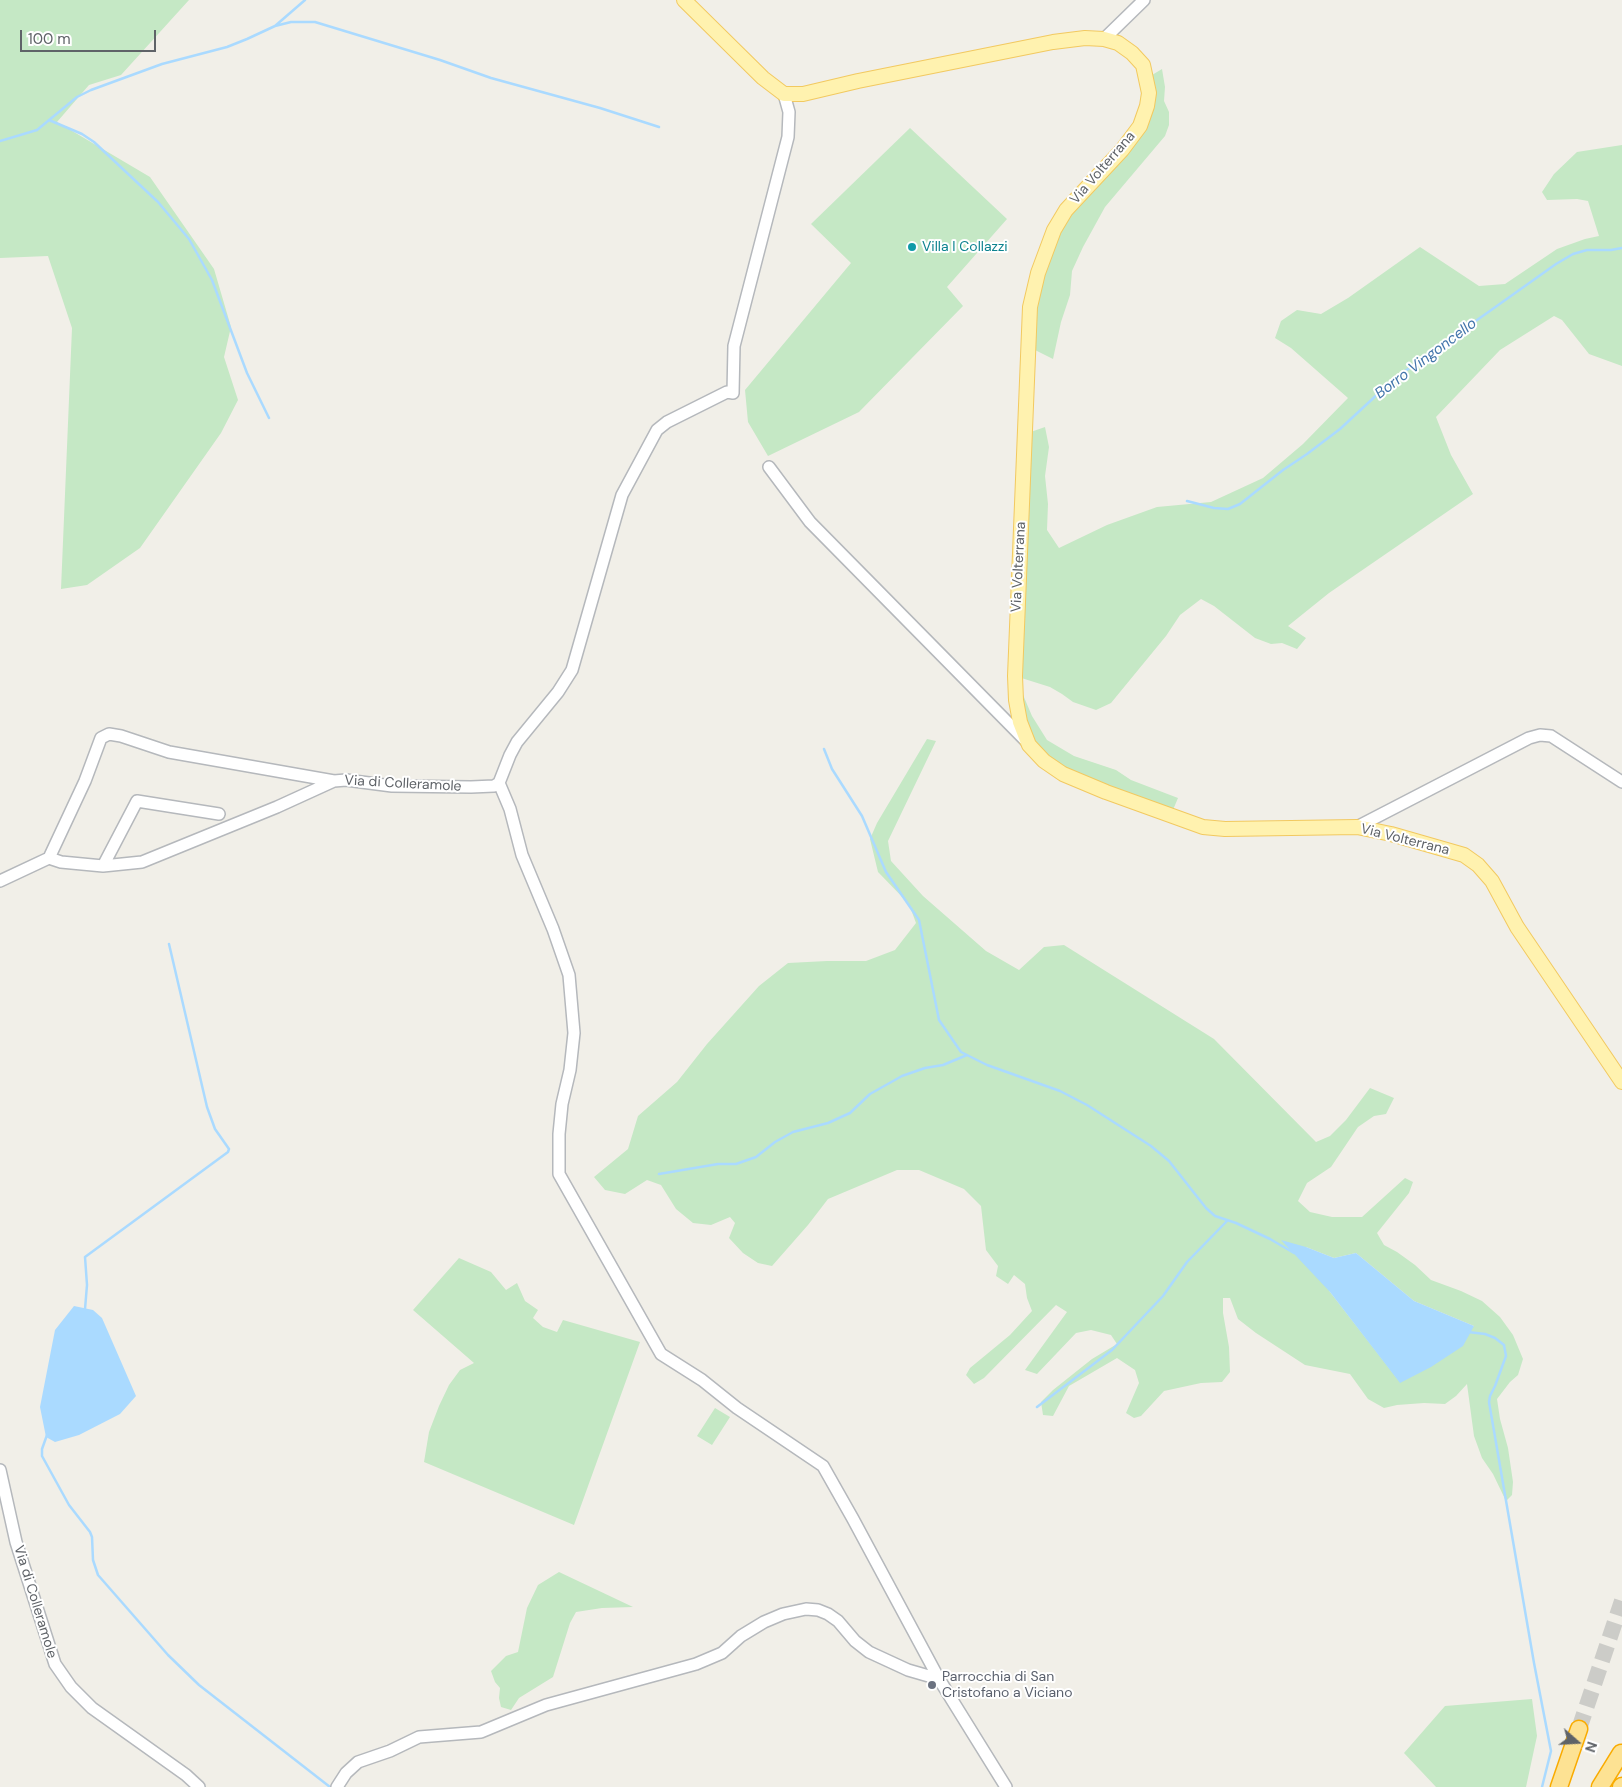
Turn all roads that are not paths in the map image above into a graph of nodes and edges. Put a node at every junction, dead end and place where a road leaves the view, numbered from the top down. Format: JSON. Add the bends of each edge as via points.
{"nodes":[{"id":1,"x":684,"y":0,"type":"edge"},
{"id":2,"x":1144,"y":0,"type":"edge"},
{"id":3,"x":1104,"y":38,"type":"junction"},
{"id":4,"x":784,"y":94,"type":"junction"},
{"id":5,"x":769,"y":467,"type":"dead end"},
{"id":6,"x":1029,"y":745,"type":"junction"},
{"id":7,"x":334,"y":780,"type":"junction"},
{"id":8,"x":1622,"y":782,"type":"edge"},
{"id":9,"x":499,"y":783,"type":"junction"},
{"id":10,"x":219,"y":814,"type":"dead end"},
{"id":11,"x":1357,"y":826,"type":"junction"},
{"id":12,"x":49,"y":858,"type":"junction"},
{"id":13,"x":103,"y":866,"type":"junction"},
{"id":14,"x":0,"y":881,"type":"edge"},
{"id":15,"x":1622,"y":1082,"type":"edge"},
{"id":16,"x":0,"y":1470,"type":"edge"},
{"id":17,"x":939,"y":1679,"type":"junction"},
{"id":18,"x":1579,"y":1729,"type":"tunnel mouth"},
{"id":19,"x":1620,"y":1753,"type":"dead end"},
{"id":20,"x":199,"y":1787,"type":"edge"},
{"id":21,"x":337,"y":1787,"type":"edge"},
{"id":22,"x":1006,"y":1787,"type":"edge"},
{"id":23,"x":1559,"y":1787,"type":"edge"},
{"id":24,"x":1600,"y":1787,"type":"edge"}],
"edges":[{"from":1,"to":4,"type":"main road","via":[[763,78]]},
{"from":2,"to":3,"type":"street"},
{"from":3,"to":4,"type":"main road","name":"Via Volterrana","via":[[1053,42],[803,94]]},
{"from":3,"to":6,"type":"main road","name":"Via Volterrana","via":[[1118,43],[1143,65],[1149,93],[1140,126],[1066,210],[1054,230],[1030,306],[1015,676],[1020,722]]},
{"from":4,"to":9,"type":"street","via":[[788,137],[734,346],[734,393],[727,392],[657,430],[622,495],[572,670],[517,742]]},
{"from":5,"to":6,"type":"street","name":"Via Volterrana","via":[[810,522]]},
{"from":6,"to":11,"type":"main road","name":"Via Volterrana","via":[[1063,774],[1203,827]]},
{"from":7,"to":9,"type":"street","name":"Via di Colleramole","via":[[392,786],[471,787]]},
{"from":7,"to":12,"type":"street","via":[[169,752],[109,734],[101,738],[85,782]]},
{"from":7,"to":13,"type":"street","name":"Via di Colleramole","via":[[142,862]]},
{"from":8,"to":11,"type":"street","via":[[1551,736],[1540,735]]},
{"from":9,"to":17,"type":"street","via":[[510,809],[522,855],[569,975],[574,1033],[562,1104],[558,1174],[661,1354],[822,1466]]},
{"from":10,"to":13,"type":"street","via":[[137,801]]},
{"from":11,"to":15,"type":"main road","name":"Via Volterrana","via":[[1464,855],[1478,865],[1492,881],[1517,927]]},
{"from":12,"to":13,"type":"street","name":"Via di Colleramole"},
{"from":12,"to":14,"type":"street"},
{"from":16,"to":20,"type":"street","name":"Via di Colleramole","via":[[16,1542],[55,1664],[71,1687],[92,1708]]},
{"from":17,"to":21,"type":"street","via":[[908,1670],[869,1652],[828,1614],[806,1609],[764,1622],[722,1653],[696,1664],[546,1706],[481,1732],[419,1737],[358,1762]]},
{"from":17,"to":22,"type":"street"},
{"from":18,"to":23,"type":"highway"},
{"from":19,"to":24,"type":"highway"}]}
